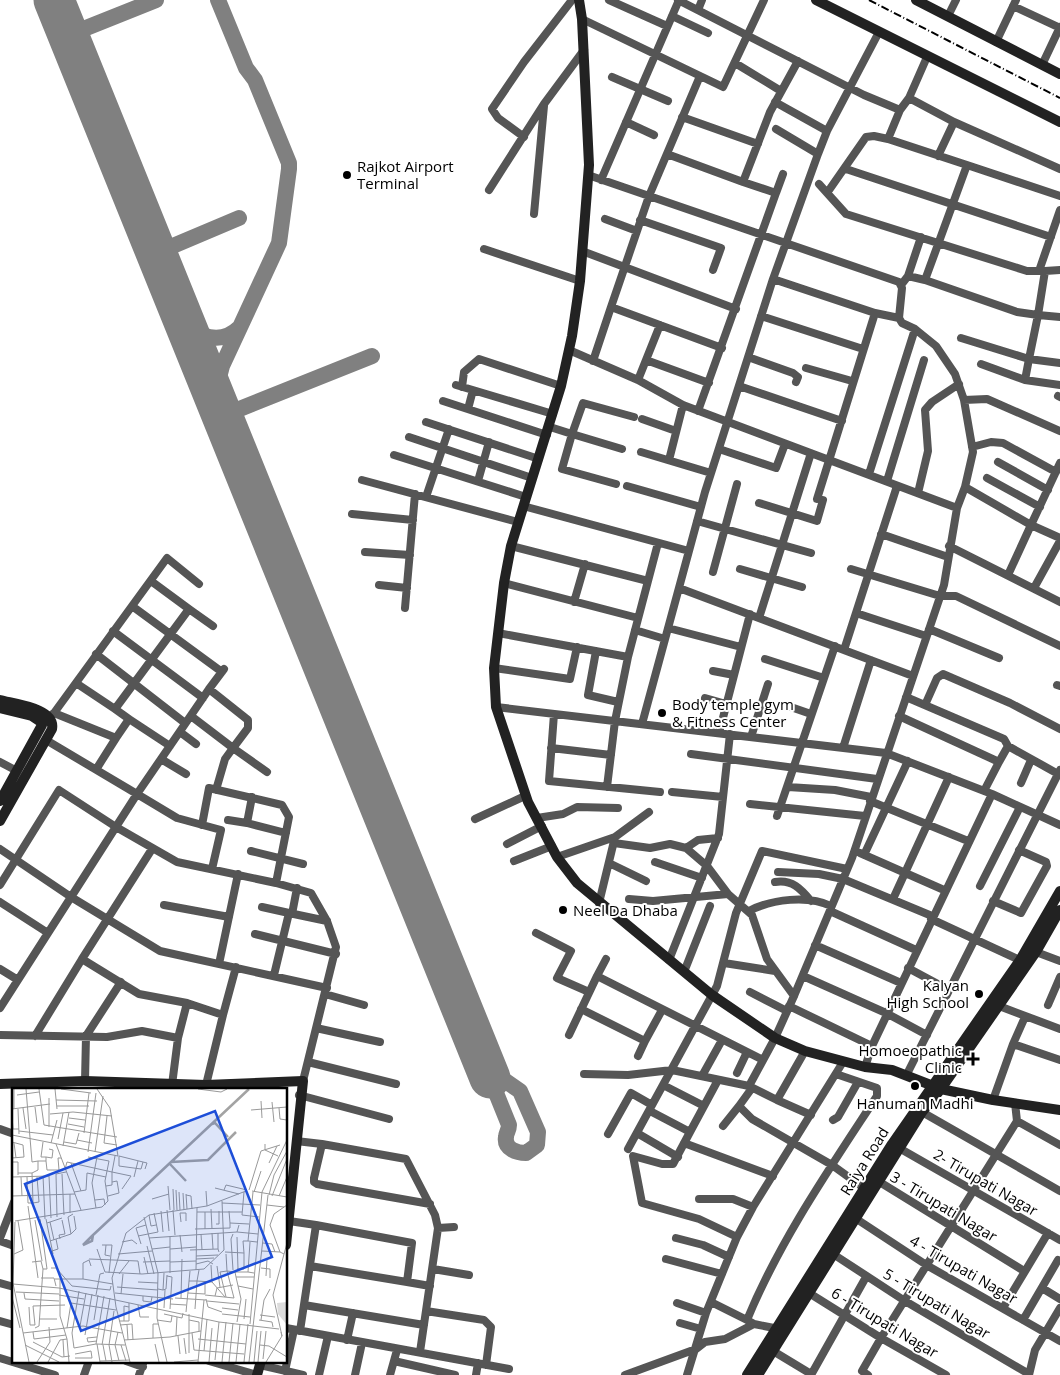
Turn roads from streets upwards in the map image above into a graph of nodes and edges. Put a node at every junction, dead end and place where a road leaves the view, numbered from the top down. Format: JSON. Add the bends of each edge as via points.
{"nodes":[{"id":1,"x":572,"y":0,"type":"edge"},
{"id":2,"x":578,"y":0,"type":"edge"},
{"id":3,"x":586,"y":0,"type":"edge"},
{"id":4,"x":608,"y":0,"type":"edge"},
{"id":5,"x":679,"y":0,"type":"edge"},
{"id":6,"x":702,"y":0,"type":"edge"},
{"id":7,"x":764,"y":0,"type":"edge"},
{"id":8,"x":816,"y":0,"type":"edge"},
{"id":9,"x":916,"y":0,"type":"edge"},
{"id":10,"x":956,"y":0,"type":"edge"},
{"id":11,"x":1015,"y":3,"type":"edge"},
{"id":12,"x":698,"y":10,"type":"junction"},
{"id":13,"x":672,"y":16,"type":"junction"},
{"id":14,"x":948,"y":16,"type":"junction"},
{"id":15,"x":582,"y":18,"type":"junction"},
{"id":16,"x":667,"y":26,"type":"junction"},
{"id":17,"x":1059,"y":30,"type":"edge"},
{"id":18,"x":878,"y":32,"type":"junction"},
{"id":19,"x":708,"y":33,"type":"dead end"},
{"id":20,"x":748,"y":35,"type":"junction"},
{"id":21,"x":996,"y":42,"type":"junction"},
{"id":22,"x":584,"y":50,"type":"junction"},
{"id":23,"x":654,"y":55,"type":"junction"},
{"id":24,"x":927,"y":57,"type":"junction"},
{"id":25,"x":798,"y":61,"type":"junction"},
{"id":26,"x":735,"y":63,"type":"junction"},
{"id":27,"x":1042,"y":65,"type":"junction"},
{"id":28,"x":1060,"y":74,"type":"edge"},
{"id":29,"x":700,"y":76,"type":"junction"},
{"id":30,"x":612,"y":77,"type":"dead end"},
{"id":31,"x":849,"y":87,"type":"junction"},
{"id":32,"x":640,"y":89,"type":"junction"},
{"id":33,"x":781,"y":91,"type":"junction"},
{"id":34,"x":909,"y":98,"type":"junction"},
{"id":35,"x":668,"y":101,"type":"dead end"},
{"id":36,"x":776,"y":102,"type":"junction"},
{"id":37,"x":544,"y":104,"type":"junction"},
{"id":38,"x":900,"y":110,"type":"junction"},
{"id":39,"x":682,"y":117,"type":"junction"},
{"id":40,"x":626,"y":122,"type":"junction"},
{"id":41,"x":954,"y":122,"type":"junction"},
{"id":42,"x":1060,"y":122,"type":"edge"},
{"id":43,"x":776,"y":129,"type":"dead end"},
{"id":44,"x":827,"y":131,"type":"junction"},
{"id":45,"x":654,"y":135,"type":"dead end"},
{"id":46,"x":524,"y":137,"type":"junction"},
{"id":47,"x":888,"y":139,"type":"junction"},
{"id":48,"x":758,"y":144,"type":"junction"},
{"id":49,"x":666,"y":154,"type":"junction"},
{"id":50,"x":818,"y":154,"type":"junction"},
{"id":51,"x":938,"y":156,"type":"junction"},
{"id":52,"x":967,"y":165,"type":"junction"},
{"id":53,"x":846,"y":169,"type":"junction"},
{"id":54,"x":1060,"y":169,"type":"edge"},
{"id":55,"x":784,"y":174,"type":"dead end"},
{"id":56,"x":588,"y":176,"type":"junction"},
{"id":57,"x":601,"y":180,"type":"junction"},
{"id":58,"x":743,"y":182,"type":"junction"},
{"id":59,"x":819,"y":184,"type":"dead end"},
{"id":60,"x":489,"y":190,"type":"dead end"},
{"id":61,"x":776,"y":193,"type":"junction"},
{"id":62,"x":827,"y":193,"type":"junction"},
{"id":63,"x":649,"y":196,"type":"junction"},
{"id":64,"x":1060,"y":196,"type":"edge"},
{"id":65,"x":953,"y":204,"type":"junction"},
{"id":66,"x":1060,"y":210,"type":"edge"},
{"id":67,"x":534,"y":214,"type":"dead end"},
{"id":68,"x":606,"y":219,"type":"dead end"},
{"id":69,"x":640,"y":220,"type":"junction"},
{"id":70,"x":637,"y":231,"type":"junction"},
{"id":71,"x":761,"y":234,"type":"junction"},
{"id":72,"x":921,"y":236,"type":"junction"},
{"id":73,"x":1051,"y":237,"type":"junction"},
{"id":74,"x":939,"y":242,"type":"junction"},
{"id":75,"x":788,"y":243,"type":"junction"},
{"id":76,"x":484,"y":250,"type":"dead end"},
{"id":77,"x":582,"y":251,"type":"junction"},
{"id":78,"x":624,"y":268,"type":"junction"},
{"id":79,"x":713,"y":270,"type":"dead end"},
{"id":80,"x":1060,"y":270,"type":"edge"},
{"id":81,"x":1042,"y":271,"type":"junction"},
{"id":82,"x":908,"y":276,"type":"junction"},
{"id":83,"x":773,"y":279,"type":"junction"},
{"id":84,"x":925,"y":280,"type":"junction"},
{"id":85,"x":580,"y":281,"type":"junction"},
{"id":86,"x":901,"y":284,"type":"junction"},
{"id":87,"x":611,"y":307,"type":"junction"},
{"id":88,"x":736,"y":309,"type":"junction"},
{"id":89,"x":875,"y":313,"type":"junction"},
{"id":90,"x":1038,"y":315,"type":"junction"},
{"id":91,"x":762,"y":316,"type":"junction"},
{"id":92,"x":1060,"y":317,"type":"edge"},
{"id":93,"x":899,"y":318,"type":"junction"},
{"id":94,"x":660,"y":325,"type":"junction"},
{"id":95,"x":915,"y":329,"type":"junction"},
{"id":96,"x":962,"y":338,"type":"dead end"},
{"id":97,"x":722,"y":348,"type":"junction"},
{"id":98,"x":863,"y":349,"type":"junction"},
{"id":99,"x":569,"y":350,"type":"junction"},
{"id":100,"x":748,"y":357,"type":"junction"},
{"id":101,"x":1029,"y":359,"type":"junction"},
{"id":102,"x":593,"y":360,"type":"junction"},
{"id":103,"x":646,"y":360,"type":"junction"},
{"id":104,"x":924,"y":360,"type":"dead end"},
{"id":105,"x":1060,"y":363,"type":"edge"},
{"id":106,"x":981,"y":364,"type":"dead end"},
{"id":107,"x":806,"y":368,"type":"dead end"},
{"id":108,"x":638,"y":380,"type":"junction"},
{"id":109,"x":1025,"y":380,"type":"junction"},
{"id":110,"x":852,"y":381,"type":"junction"},
{"id":111,"x":709,"y":382,"type":"junction"},
{"id":112,"x":796,"y":382,"type":"dead end"},
{"id":113,"x":959,"y":384,"type":"junction"},
{"id":114,"x":562,"y":386,"type":"junction"},
{"id":115,"x":739,"y":386,"type":"junction"},
{"id":116,"x":1060,"y":386,"type":"edge"},
{"id":117,"x":473,"y":390,"type":"junction"},
{"id":118,"x":443,"y":400,"type":"dead end"},
{"id":119,"x":964,"y":400,"type":"junction"},
{"id":120,"x":683,"y":405,"type":"junction"},
{"id":121,"x":468,"y":409,"type":"junction"},
{"id":122,"x":698,"y":411,"type":"junction"},
{"id":123,"x":554,"y":414,"type":"junction"},
{"id":124,"x":842,"y":421,"type":"junction"},
{"id":125,"x":426,"y":422,"type":"dead end"},
{"id":126,"x":728,"y":422,"type":"junction"},
{"id":127,"x":448,"y":429,"type":"junction"},
{"id":128,"x":548,"y":431,"type":"junction"},
{"id":129,"x":676,"y":431,"type":"junction"},
{"id":130,"x":1060,"y":431,"type":"edge"},
{"id":131,"x":572,"y":434,"type":"junction"},
{"id":132,"x":409,"y":436,"type":"dead end"},
{"id":133,"x":489,"y":442,"type":"junction"},
{"id":134,"x":785,"y":444,"type":"junction"},
{"id":135,"x":442,"y":447,"type":"junction"},
{"id":136,"x":972,"y":447,"type":"junction"},
{"id":137,"x":622,"y":449,"type":"dead end"},
{"id":138,"x":719,"y":449,"type":"junction"},
{"id":139,"x":641,"y":452,"type":"dead end"},
{"id":140,"x":811,"y":453,"type":"junction"},
{"id":141,"x":394,"y":455,"type":"dead end"},
{"id":142,"x":539,"y":459,"type":"junction"},
{"id":143,"x":830,"y":459,"type":"junction"},
{"id":144,"x":669,"y":460,"type":"junction"},
{"id":145,"x":483,"y":461,"type":"junction"},
{"id":146,"x":998,"y":462,"type":"dead end"},
{"id":147,"x":1060,"y":463,"type":"edge"},
{"id":148,"x":435,"y":468,"type":"junction"},
{"id":149,"x":711,"y":474,"type":"junction"},
{"id":150,"x":869,"y":474,"type":"junction"},
{"id":151,"x":1057,"y":476,"type":"edge"},
{"id":152,"x":532,"y":478,"type":"junction"},
{"id":153,"x":987,"y":478,"type":"dead end"},
{"id":154,"x":362,"y":480,"type":"dead end"},
{"id":155,"x":478,"y":481,"type":"junction"},
{"id":156,"x":887,"y":481,"type":"junction"},
{"id":157,"x":616,"y":484,"type":"dead end"},
{"id":158,"x":737,"y":484,"type":"dead end"},
{"id":159,"x":627,"y":486,"type":"dead end"},
{"id":160,"x":897,"y":486,"type":"junction"},
{"id":161,"x":965,"y":487,"type":"junction"},
{"id":162,"x":1048,"y":490,"type":"junction"},
{"id":163,"x":918,"y":493,"type":"junction"},
{"id":164,"x":415,"y":494,"type":"junction"},
{"id":165,"x":426,"y":497,"type":"junction"},
{"id":166,"x":525,"y":501,"type":"junction"},
{"id":167,"x":759,"y":504,"type":"dead end"},
{"id":168,"x":1040,"y":507,"type":"junction"},
{"id":169,"x":701,"y":508,"type":"junction"},
{"id":170,"x":957,"y":508,"type":"junction"},
{"id":171,"x":352,"y":514,"type":"dead end"},
{"id":172,"x":790,"y":514,"type":"junction"},
{"id":173,"x":413,"y":520,"type":"junction"},
{"id":174,"x":697,"y":521,"type":"junction"},
{"id":175,"x":518,"y":522,"type":"junction"},
{"id":176,"x":1031,"y":525,"type":"junction"},
{"id":177,"x":725,"y":529,"type":"junction"},
{"id":178,"x":881,"y":534,"type":"junction"},
{"id":179,"x":1060,"y":539,"type":"edge"},
{"id":180,"x":658,"y":543,"type":"junction"},
{"id":181,"x":780,"y":545,"type":"junction"},
{"id":182,"x":511,"y":546,"type":"junction"},
{"id":183,"x":949,"y":546,"type":"junction"},
{"id":184,"x":689,"y":551,"type":"junction"},
{"id":185,"x":365,"y":552,"type":"dead end"},
{"id":186,"x":810,"y":553,"type":"dead end"},
{"id":187,"x":410,"y":554,"type":"junction"},
{"id":188,"x":948,"y":557,"type":"junction"},
{"id":189,"x":585,"y":564,"type":"junction"},
{"id":190,"x":740,"y":568,"type":"dead end"},
{"id":191,"x":851,"y":569,"type":"dead end"},
{"id":192,"x":713,"y":572,"type":"dead end"},
{"id":193,"x":868,"y":575,"type":"junction"},
{"id":194,"x":1008,"y":575,"type":"junction"},
{"id":195,"x":771,"y":578,"type":"junction"},
{"id":196,"x":150,"y":581,"type":"junction"},
{"id":197,"x":648,"y":581,"type":"junction"},
{"id":198,"x":504,"y":583,"type":"junction"},
{"id":199,"x":199,"y":584,"type":"dead end"},
{"id":200,"x":379,"y":585,"type":"dead end"},
{"id":201,"x":802,"y":587,"type":"dead end"},
{"id":202,"x":406,"y":588,"type":"junction"},
{"id":203,"x":679,"y":588,"type":"junction"},
{"id":204,"x":1034,"y":588,"type":"junction"},
{"id":205,"x":940,"y":596,"type":"junction"},
{"id":206,"x":574,"y":602,"type":"junction"},
{"id":207,"x":1060,"y":602,"type":"edge"},
{"id":208,"x":132,"y":606,"type":"junction"},
{"id":209,"x":189,"y":608,"type":"junction"},
{"id":210,"x":405,"y":608,"type":"dead end"},
{"id":211,"x":856,"y":613,"type":"junction"},
{"id":212,"x":750,"y":614,"type":"junction"},
{"id":213,"x":638,"y":618,"type":"junction"},
{"id":214,"x":759,"y":618,"type":"junction"},
{"id":215,"x":212,"y":626,"type":"dead end"},
{"id":216,"x":668,"y":628,"type":"junction"},
{"id":217,"x":635,"y":630,"type":"junction"},
{"id":218,"x":113,"y":631,"type":"junction"},
{"id":219,"x":928,"y":632,"type":"junction"},
{"id":220,"x":498,"y":633,"type":"junction"},
{"id":221,"x":170,"y":634,"type":"junction"},
{"id":222,"x":665,"y":639,"type":"junction"},
{"id":223,"x":835,"y":646,"type":"junction"},
{"id":224,"x":1060,"y":646,"type":"edge"},
{"id":225,"x":577,"y":647,"type":"junction"},
{"id":226,"x":741,"y":647,"type":"junction"},
{"id":227,"x":844,"y":650,"type":"junction"},
{"id":228,"x":596,"y":651,"type":"junction"},
{"id":229,"x":96,"y":654,"type":"junction"},
{"id":230,"x":628,"y":657,"type":"junction"},
{"id":231,"x":999,"y":658,"type":"dead end"},
{"id":232,"x":765,"y":659,"type":"dead end"},
{"id":233,"x":151,"y":660,"type":"junction"},
{"id":234,"x":871,"y":660,"type":"junction"},
{"id":235,"x":494,"y":668,"type":"junction"},
{"id":236,"x":713,"y":671,"type":"dead end"},
{"id":237,"x":734,"y":675,"type":"junction"},
{"id":238,"x":913,"y":676,"type":"junction"},
{"id":239,"x":824,"y":678,"type":"junction"},
{"id":240,"x":76,"y":683,"type":"junction"},
{"id":241,"x":768,"y":684,"type":"dead end"},
{"id":242,"x":133,"y":685,"type":"junction"},
{"id":243,"x":208,"y":690,"type":"junction"},
{"id":244,"x":906,"y":697,"type":"junction"},
{"id":245,"x":203,"y":698,"type":"junction"},
{"id":246,"x":705,"y":698,"type":"dead end"},
{"id":247,"x":0,"y":700,"type":"edge"},
{"id":248,"x":618,"y":702,"type":"junction"},
{"id":249,"x":726,"y":704,"type":"junction"},
{"id":250,"x":785,"y":705,"type":"dead end"},
{"id":251,"x":925,"y":705,"type":"junction"},
{"id":252,"x":496,"y":707,"type":"junction"},
{"id":253,"x":0,"y":708,"type":"edge"},
{"id":254,"x":115,"y":709,"type":"junction"},
{"id":255,"x":554,"y":714,"type":"junction"},
{"id":256,"x":812,"y":714,"type":"junction"},
{"id":257,"x":190,"y":716,"type":"junction"},
{"id":258,"x":899,"y":716,"type":"junction"},
{"id":259,"x":48,"y":717,"type":"junction"},
{"id":260,"x":130,"y":719,"type":"junction"},
{"id":261,"x":615,"y":721,"type":"junction"},
{"id":262,"x":185,"y":723,"type":"junction"},
{"id":263,"x":642,"y":724,"type":"junction"},
{"id":264,"x":1060,"y":729,"type":"edge"},
{"id":265,"x":180,"y":732,"type":"junction"},
{"id":266,"x":719,"y":733,"type":"junction"},
{"id":267,"x":730,"y":734,"type":"junction"},
{"id":268,"x":751,"y":737,"type":"junction"},
{"id":269,"x":116,"y":738,"type":"junction"},
{"id":270,"x":46,"y":740,"type":"junction"},
{"id":271,"x":801,"y":742,"type":"junction"},
{"id":272,"x":196,"y":744,"type":"dead end"},
{"id":273,"x":170,"y":746,"type":"junction"},
{"id":274,"x":1008,"y":746,"type":"junction"},
{"id":275,"x":233,"y":748,"type":"junction"},
{"id":276,"x":551,"y":748,"type":"junction"},
{"id":277,"x":843,"y":748,"type":"junction"},
{"id":278,"x":886,"y":753,"type":"junction"},
{"id":279,"x":690,"y":754,"type":"dead end"},
{"id":280,"x":611,"y":755,"type":"junction"},
{"id":281,"x":161,"y":760,"type":"junction"},
{"id":282,"x":727,"y":760,"type":"junction"},
{"id":283,"x":1031,"y":760,"type":"junction"},
{"id":284,"x":908,"y":761,"type":"junction"},
{"id":285,"x":0,"y":762,"type":"edge"},
{"id":286,"x":999,"y":762,"type":"junction"},
{"id":287,"x":97,"y":768,"type":"junction"},
{"id":288,"x":793,"y":768,"type":"junction"},
{"id":289,"x":16,"y":771,"type":"junction"},
{"id":290,"x":267,"y":772,"type":"dead end"},
{"id":291,"x":1059,"y":773,"type":"edge"},
{"id":292,"x":186,"y":774,"type":"dead end"},
{"id":293,"x":949,"y":777,"type":"junction"},
{"id":294,"x":877,"y":779,"type":"junction"},
{"id":295,"x":1021,"y":783,"type":"dead end"},
{"id":296,"x":606,"y":787,"type":"junction"},
{"id":297,"x":788,"y":787,"type":"junction"},
{"id":298,"x":216,"y":790,"type":"junction"},
{"id":299,"x":660,"y":792,"type":"dead end"},
{"id":300,"x":672,"y":792,"type":"dead end"},
{"id":301,"x":988,"y":793,"type":"junction"},
{"id":302,"x":137,"y":794,"type":"junction"},
{"id":303,"x":526,"y":796,"type":"junction"},
{"id":304,"x":723,"y":796,"type":"junction"},
{"id":305,"x":252,"y":797,"type":"junction"},
{"id":306,"x":870,"y":799,"type":"junction"},
{"id":307,"x":0,"y":801,"type":"edge"},
{"id":308,"x":750,"y":804,"type":"dead end"},
{"id":309,"x":780,"y":806,"type":"junction"},
{"id":310,"x":887,"y":807,"type":"junction"},
{"id":311,"x":1020,"y":807,"type":"junction"},
{"id":312,"x":618,"y":808,"type":"dead end"},
{"id":313,"x":649,"y":812,"type":"dead end"},
{"id":314,"x":1037,"y":814,"type":"junction"},
{"id":315,"x":777,"y":816,"type":"dead end"},
{"id":316,"x":865,"y":816,"type":"junction"},
{"id":317,"x":475,"y":819,"type":"dead end"},
{"id":318,"x":228,"y":820,"type":"dead end"},
{"id":319,"x":0,"y":821,"type":"edge"},
{"id":320,"x":540,"y":822,"type":"junction"},
{"id":321,"x":246,"y":823,"type":"junction"},
{"id":322,"x":927,"y":823,"type":"junction"},
{"id":323,"x":202,"y":825,"type":"junction"},
{"id":324,"x":1060,"y":825,"type":"edge"},
{"id":325,"x":116,"y":827,"type":"junction"},
{"id":326,"x":286,"y":833,"type":"junction"},
{"id":327,"x":718,"y":838,"type":"junction"},
{"id":328,"x":614,"y":840,"type":"junction"},
{"id":329,"x":968,"y":841,"type":"junction"},
{"id":330,"x":508,"y":844,"type":"dead end"},
{"id":331,"x":552,"y":846,"type":"junction"},
{"id":332,"x":686,"y":848,"type":"junction"},
{"id":333,"x":0,"y":849,"type":"edge"},
{"id":334,"x":152,"y":849,"type":"junction"},
{"id":335,"x":854,"y":850,"type":"junction"},
{"id":336,"x":1019,"y":850,"type":"junction"},
{"id":337,"x":251,"y":851,"type":"dead end"},
{"id":338,"x":864,"y":855,"type":"junction"},
{"id":339,"x":557,"y":857,"type":"junction"},
{"id":340,"x":280,"y":858,"type":"junction"},
{"id":341,"x":15,"y":859,"type":"junction"},
{"id":342,"x":514,"y":861,"type":"dead end"},
{"id":343,"x":655,"y":862,"type":"dead end"},
{"id":344,"x":609,"y":863,"type":"junction"},
{"id":345,"x":303,"y":864,"type":"dead end"},
{"id":346,"x":707,"y":866,"type":"junction"},
{"id":347,"x":212,"y":869,"type":"junction"},
{"id":348,"x":847,"y":869,"type":"junction"},
{"id":349,"x":778,"y":872,"type":"dead end"},
{"id":350,"x":238,"y":874,"type":"junction"},
{"id":351,"x":904,"y":874,"type":"junction"},
{"id":352,"x":702,"y":878,"type":"junction"},
{"id":353,"x":843,"y":879,"type":"junction"},
{"id":354,"x":646,"y":881,"type":"dead end"},
{"id":355,"x":775,"y":882,"type":"dead end"},
{"id":356,"x":276,"y":883,"type":"junction"},
{"id":357,"x":0,"y":885,"type":"edge"},
{"id":358,"x":980,"y":886,"type":"dead end"},
{"id":359,"x":297,"y":888,"type":"junction"},
{"id":360,"x":944,"y":890,"type":"junction"},
{"id":361,"x":1060,"y":891,"type":"edge"},
{"id":362,"x":728,"y":894,"type":"junction"},
{"id":363,"x":71,"y":897,"type":"junction"},
{"id":364,"x":694,"y":897,"type":"junction"},
{"id":365,"x":630,"y":898,"type":"dead end"},
{"id":366,"x":893,"y":899,"type":"junction"},
{"id":367,"x":811,"y":901,"type":"junction"},
{"id":368,"x":994,"y":901,"type":"junction"},
{"id":369,"x":0,"y":902,"type":"edge"},
{"id":370,"x":599,"y":903,"type":"junction"},
{"id":371,"x":740,"y":903,"type":"junction"},
{"id":372,"x":164,"y":905,"type":"dead end"},
{"id":373,"x":710,"y":906,"type":"dead end"},
{"id":374,"x":262,"y":907,"type":"dead end"},
{"id":375,"x":831,"y":909,"type":"junction"},
{"id":376,"x":1060,"y":910,"type":"edge"},
{"id":377,"x":749,"y":911,"type":"junction"},
{"id":378,"x":290,"y":914,"type":"junction"},
{"id":379,"x":229,"y":918,"type":"junction"},
{"id":380,"x":931,"y":918,"type":"junction"},
{"id":381,"x":108,"y":921,"type":"junction"},
{"id":382,"x":327,"y":921,"type":"junction"},
{"id":383,"x":48,"y":933,"type":"junction"},
{"id":384,"x":536,"y":933,"type":"dead end"},
{"id":385,"x":255,"y":934,"type":"dead end"},
{"id":386,"x":974,"y":939,"type":"junction"},
{"id":387,"x":284,"y":941,"type":"junction"},
{"id":388,"x":815,"y":945,"type":"junction"},
{"id":389,"x":916,"y":950,"type":"junction"},
{"id":390,"x":1036,"y":952,"type":"junction"},
{"id":391,"x":336,"y":954,"type":"junction"},
{"id":392,"x":82,"y":959,"type":"junction"},
{"id":393,"x":606,"y":959,"type":"dead end"},
{"id":394,"x":669,"y":960,"type":"junction"},
{"id":395,"x":1060,"y":961,"type":"edge"},
{"id":396,"x":1024,"y":962,"type":"junction"},
{"id":397,"x":724,"y":963,"type":"junction"},
{"id":398,"x":219,"y":964,"type":"junction"},
{"id":399,"x":236,"y":967,"type":"junction"},
{"id":400,"x":908,"y":968,"type":"junction"},
{"id":401,"x":0,"y":969,"type":"edge"},
{"id":402,"x":775,"y":971,"type":"junction"},
{"id":403,"x":684,"y":972,"type":"junction"},
{"id":404,"x":274,"y":975,"type":"junction"},
{"id":405,"x":597,"y":976,"type":"junction"},
{"id":406,"x":802,"y":976,"type":"junction"},
{"id":407,"x":1060,"y":977,"type":"edge"},
{"id":408,"x":18,"y":980,"type":"junction"},
{"id":409,"x":122,"y":982,"type":"junction"},
{"id":410,"x":901,"y":983,"type":"junction"},
{"id":411,"x":949,"y":990,"type":"junction"},
{"id":412,"x":326,"y":991,"type":"junction"},
{"id":413,"x":589,"y":992,"type":"junction"},
{"id":414,"x":750,"y":992,"type":"dead end"},
{"id":415,"x":712,"y":995,"type":"junction"},
{"id":416,"x":794,"y":996,"type":"junction"},
{"id":417,"x":187,"y":1003,"type":"junction"},
{"id":418,"x":364,"y":1005,"type":"dead end"},
{"id":419,"x":1048,"y":1005,"type":"dead end"},
{"id":420,"x":999,"y":1006,"type":"junction"},
{"id":421,"x":0,"y":1008,"type":"edge"},
{"id":422,"x":581,"y":1009,"type":"junction"},
{"id":423,"x":788,"y":1009,"type":"junction"},
{"id":424,"x":662,"y":1010,"type":"junction"},
{"id":425,"x":886,"y":1013,"type":"junction"},
{"id":426,"x":222,"y":1015,"type":"junction"},
{"id":427,"x":1025,"y":1016,"type":"junction"},
{"id":428,"x":695,"y":1027,"type":"junction"},
{"id":429,"x":316,"y":1028,"type":"junction"},
{"id":430,"x":1060,"y":1029,"type":"edge"},
{"id":431,"x":927,"y":1034,"type":"junction"},
{"id":432,"x":0,"y":1035,"type":"edge"},
{"id":433,"x":570,"y":1035,"type":"dead end"},
{"id":434,"x":35,"y":1036,"type":"junction"},
{"id":435,"x":86,"y":1036,"type":"junction"},
{"id":436,"x":178,"y":1038,"type":"junction"},
{"id":437,"x":775,"y":1038,"type":"junction"},
{"id":438,"x":722,"y":1040,"type":"junction"},
{"id":439,"x":645,"y":1041,"type":"junction"},
{"id":440,"x":380,"y":1042,"type":"dead end"},
{"id":441,"x":1013,"y":1044,"type":"junction"},
{"id":442,"x":872,"y":1046,"type":"junction"},
{"id":443,"x":805,"y":1051,"type":"junction"},
{"id":444,"x":747,"y":1052,"type":"junction"},
{"id":445,"x":638,"y":1056,"type":"dead end"},
{"id":446,"x":764,"y":1060,"type":"junction"},
{"id":447,"x":1060,"y":1060,"type":"edge"},
{"id":448,"x":308,"y":1062,"type":"junction"},
{"id":449,"x":843,"y":1062,"type":"junction"},
{"id":450,"x":866,"y":1067,"type":"junction"},
{"id":451,"x":672,"y":1070,"type":"junction"},
{"id":452,"x":584,"y":1074,"type":"dead end"},
{"id":453,"x":737,"y":1074,"type":"dead end"},
{"id":454,"x":836,"y":1074,"type":"junction"},
{"id":455,"x":906,"y":1074,"type":"junction"},
{"id":456,"x":702,"y":1076,"type":"junction"},
{"id":457,"x":718,"y":1080,"type":"junction"},
{"id":458,"x":85,"y":1081,"type":"junction"},
{"id":459,"x":303,"y":1082,"type":"junction"},
{"id":460,"x":858,"y":1082,"type":"junction"},
{"id":461,"x":2,"y":1083,"type":"edge"},
{"id":462,"x":206,"y":1084,"type":"junction"},
{"id":463,"x":396,"y":1084,"type":"dead end"},
{"id":464,"x":172,"y":1085,"type":"junction"},
{"id":465,"x":663,"y":1085,"type":"junction"},
{"id":466,"x":28,"y":1087,"type":"edge"},
{"id":467,"x":185,"y":1087,"type":"edge"},
{"id":468,"x":750,"y":1087,"type":"junction"},
{"id":469,"x":937,"y":1087,"type":"junction"},
{"id":470,"x":300,"y":1095,"type":"junction"},
{"id":471,"x":778,"y":1100,"type":"junction"},
{"id":472,"x":993,"y":1100,"type":"junction"},
{"id":473,"x":1015,"y":1103,"type":"junction"},
{"id":474,"x":704,"y":1106,"type":"junction"},
{"id":475,"x":739,"y":1106,"type":"junction"},
{"id":476,"x":651,"y":1108,"type":"junction"},
{"id":477,"x":1060,"y":1110,"type":"edge"},
{"id":478,"x":922,"y":1112,"type":"junction"},
{"id":479,"x":811,"y":1115,"type":"junction"},
{"id":480,"x":389,"y":1119,"type":"dead end"},
{"id":481,"x":833,"y":1120,"type":"dead end"},
{"id":482,"x":1017,"y":1121,"type":"junction"},
{"id":483,"x":723,"y":1126,"type":"dead end"},
{"id":484,"x":0,"y":1129,"type":"edge"},
{"id":485,"x":690,"y":1132,"type":"junction"},
{"id":486,"x":12,"y":1133,"type":"edge"},
{"id":487,"x":637,"y":1133,"type":"junction"},
{"id":488,"x":608,"y":1134,"type":"dead end"},
{"id":489,"x":296,"y":1141,"type":"junction"},
{"id":490,"x":794,"y":1142,"type":"junction"},
{"id":491,"x":684,"y":1143,"type":"junction"},
{"id":492,"x":322,"y":1144,"type":"junction"},
{"id":493,"x":1060,"y":1145,"type":"edge"},
{"id":494,"x":899,"y":1148,"type":"junction"},
{"id":495,"x":628,"y":1149,"type":"dead end"},
{"id":496,"x":997,"y":1155,"type":"junction"},
{"id":497,"x":290,"y":1156,"type":"edge"},
{"id":498,"x":678,"y":1157,"type":"junction"},
{"id":499,"x":832,"y":1165,"type":"junction"},
{"id":500,"x":773,"y":1176,"type":"junction"},
{"id":501,"x":878,"y":1182,"type":"junction"},
{"id":502,"x":867,"y":1191,"type":"junction"},
{"id":503,"x":974,"y":1191,"type":"junction"},
{"id":504,"x":1060,"y":1191,"type":"edge"},
{"id":505,"x":699,"y":1199,"type":"dead end"},
{"id":506,"x":430,"y":1204,"type":"junction"},
{"id":507,"x":288,"y":1205,"type":"edge"},
{"id":508,"x":12,"y":1207,"type":"edge"},
{"id":509,"x":754,"y":1207,"type":"junction"},
{"id":510,"x":855,"y":1218,"type":"junction"},
{"id":511,"x":289,"y":1221,"type":"junction"},
{"id":512,"x":316,"y":1226,"type":"junction"},
{"id":513,"x":952,"y":1226,"type":"junction"},
{"id":514,"x":454,"y":1227,"type":"dead end"},
{"id":515,"x":438,"y":1228,"type":"junction"},
{"id":516,"x":288,"y":1229,"type":"edge"},
{"id":517,"x":1048,"y":1233,"type":"junction"},
{"id":518,"x":737,"y":1237,"type":"junction"},
{"id":519,"x":676,"y":1238,"type":"dead end"},
{"id":520,"x":0,"y":1240,"type":"edge"},
{"id":521,"x":1060,"y":1240,"type":"edge"},
{"id":522,"x":12,"y":1245,"type":"edge"},
{"id":523,"x":833,"y":1254,"type":"junction"},
{"id":524,"x":729,"y":1258,"type":"junction"},
{"id":525,"x":666,"y":1259,"type":"dead end"},
{"id":526,"x":1058,"y":1260,"type":"dead end"},
{"id":527,"x":310,"y":1266,"type":"junction"},
{"id":528,"x":928,"y":1266,"type":"junction"},
{"id":529,"x":433,"y":1269,"type":"junction"},
{"id":530,"x":1024,"y":1271,"type":"junction"},
{"id":531,"x":722,"y":1274,"type":"junction"},
{"id":532,"x":469,"y":1276,"type":"dead end"},
{"id":533,"x":866,"y":1277,"type":"junction"},
{"id":534,"x":407,"y":1282,"type":"junction"},
{"id":535,"x":430,"y":1286,"type":"junction"},
{"id":536,"x":1042,"y":1288,"type":"junction"},
{"id":537,"x":809,"y":1293,"type":"junction"},
{"id":538,"x":1060,"y":1299,"type":"edge"},
{"id":539,"x":905,"y":1301,"type":"junction"},
{"id":540,"x":711,"y":1302,"type":"junction"},
{"id":541,"x":678,"y":1303,"type":"dead end"},
{"id":542,"x":304,"y":1306,"type":"junction"},
{"id":543,"x":1003,"y":1308,"type":"junction"},
{"id":544,"x":1060,"y":1308,"type":"edge"},
{"id":545,"x":426,"y":1311,"type":"junction"},
{"id":546,"x":352,"y":1313,"type":"junction"},
{"id":547,"x":706,"y":1314,"type":"junction"},
{"id":548,"x":846,"y":1315,"type":"junction"},
{"id":549,"x":1023,"y":1320,"type":"junction"},
{"id":550,"x":751,"y":1322,"type":"junction"},
{"id":551,"x":680,"y":1323,"type":"dead end"},
{"id":552,"x":424,"y":1326,"type":"junction"},
{"id":553,"x":774,"y":1328,"type":"junction"},
{"id":554,"x":701,"y":1329,"type":"junction"},
{"id":555,"x":293,"y":1330,"type":"edge"},
{"id":556,"x":1045,"y":1333,"type":"junction"},
{"id":557,"x":328,"y":1336,"type":"junction"},
{"id":558,"x":881,"y":1338,"type":"junction"},
{"id":559,"x":347,"y":1340,"type":"junction"},
{"id":560,"x":1060,"y":1341,"type":"edge"},
{"id":561,"x":362,"y":1343,"type":"junction"},
{"id":562,"x":696,"y":1349,"type":"junction"},
{"id":563,"x":396,"y":1350,"type":"junction"},
{"id":564,"x":773,"y":1350,"type":"junction"},
{"id":565,"x":420,"y":1352,"type":"junction"},
{"id":566,"x":288,"y":1356,"type":"edge"},
{"id":567,"x":0,"y":1358,"type":"edge"},
{"id":568,"x":12,"y":1362,"type":"edge"},
{"id":569,"x":13,"y":1362,"type":"edge"},
{"id":570,"x":89,"y":1362,"type":"edge"},
{"id":571,"x":215,"y":1362,"type":"edge"},
{"id":572,"x":287,"y":1362,"type":"edge"},
{"id":573,"x":394,"y":1362,"type":"junction"},
{"id":574,"x":144,"y":1364,"type":"edge"},
{"id":575,"x":482,"y":1364,"type":"junction"},
{"id":576,"x":259,"y":1369,"type":"edge"},
{"id":577,"x":509,"y":1369,"type":"dead end"},
{"id":578,"x":285,"y":1371,"type":"junction"},
{"id":579,"x":1020,"y":1372,"type":"edge"},
{"id":580,"x":864,"y":1374,"type":"edge"},
{"id":581,"x":1029,"y":1374,"type":"edge"},
{"id":582,"x":55,"y":1375,"type":"edge"},
{"id":583,"x":84,"y":1375,"type":"edge"},
{"id":584,"x":139,"y":1375,"type":"edge"},
{"id":585,"x":302,"y":1375,"type":"edge"},
{"id":586,"x":319,"y":1375,"type":"edge"},
{"id":587,"x":355,"y":1375,"type":"edge"},
{"id":588,"x":390,"y":1375,"type":"edge"},
{"id":589,"x":455,"y":1375,"type":"edge"},
{"id":590,"x":476,"y":1375,"type":"edge"},
{"id":591,"x":625,"y":1375,"type":"edge"},
{"id":592,"x":686,"y":1375,"type":"edge"},
{"id":593,"x":747,"y":1375,"type":"edge"},
{"id":594,"x":758,"y":1375,"type":"edge"},
{"id":595,"x":811,"y":1375,"type":"edge"},
{"id":596,"x":946,"y":1375,"type":"edge"}],
"edges":[{"from":1,"to":46,"type":"street","via":[[492,109],[498,118]]},
{"from":2,"to":15,"type":"street"},
{"from":3,"to":15,"type":"street"},
{"from":4,"to":16,"type":"street"},
{"from":5,"to":12,"type":"street"},
{"from":5,"to":13,"type":"street"},
{"from":6,"to":12,"type":"street"},
{"from":7,"to":20,"type":"street"},
{"from":8,"to":18,"type":"street"},
{"from":9,"to":14,"type":"street"},
{"from":10,"to":14,"type":"street"},
{"from":11,"to":17,"type":"street"},
{"from":11,"to":21,"type":"street"},
{"from":12,"to":20,"type":"street"},
{"from":13,"to":16,"type":"street"},
{"from":13,"to":19,"type":"street"},
{"from":14,"to":21,"type":"street"},
{"from":15,"to":22,"type":"street"},
{"from":15,"to":23,"type":"street"},
{"from":16,"to":23,"type":"street"},
{"from":17,"to":27,"type":"street"},
{"from":18,"to":24,"type":"street"},
{"from":18,"to":31,"type":"street"},
{"from":20,"to":25,"type":"street"},
{"from":20,"to":26,"type":"street"},
{"from":21,"to":27,"type":"street"},
{"from":22,"to":37,"type":"street"},
{"from":22,"to":56,"type":"street"},
{"from":23,"to":29,"type":"street"},
{"from":23,"to":32,"type":"street"},
{"from":24,"to":34,"type":"street"},
{"from":24,"to":42,"type":"street"},
{"from":25,"to":31,"type":"street"},
{"from":25,"to":33,"type":"street"},
{"from":26,"to":29,"type":"street","via":[[723,87]]},
{"from":26,"to":33,"type":"street"},
{"from":27,"to":28,"type":"street"},
{"from":29,"to":39,"type":"street"},
{"from":30,"to":32,"type":"street"},
{"from":31,"to":38,"type":"street"},
{"from":31,"to":44,"type":"street"},
{"from":32,"to":35,"type":"street"},
{"from":32,"to":40,"type":"street"},
{"from":33,"to":36,"type":"street"},
{"from":34,"to":38,"type":"street"},
{"from":34,"to":41,"type":"street"},
{"from":36,"to":44,"type":"street"},
{"from":36,"to":48,"type":"street"},
{"from":37,"to":46,"type":"street"},
{"from":37,"to":67,"type":"street"},
{"from":38,"to":47,"type":"street"},
{"from":39,"to":48,"type":"street"},
{"from":39,"to":49,"type":"street"},
{"from":40,"to":45,"type":"street"},
{"from":40,"to":57,"type":"street"},
{"from":41,"to":51,"type":"street"},
{"from":41,"to":54,"type":"street"},
{"from":43,"to":50,"type":"street"},
{"from":44,"to":50,"type":"street"},
{"from":46,"to":60,"type":"street"},
{"from":47,"to":51,"type":"street"},
{"from":47,"to":53,"type":"street","via":[[866,138]]},
{"from":48,"to":58,"type":"street"},
{"from":49,"to":58,"type":"street"},
{"from":49,"to":63,"type":"street"},
{"from":50,"to":75,"type":"street"},
{"from":51,"to":52,"type":"street"},
{"from":52,"to":64,"type":"street"},
{"from":52,"to":65,"type":"street"},
{"from":53,"to":62,"type":"street"},
{"from":53,"to":65,"type":"street"},
{"from":55,"to":61,"type":"street"},
{"from":56,"to":57,"type":"street"},
{"from":56,"to":77,"type":"street"},
{"from":57,"to":63,"type":"street"},
{"from":58,"to":61,"type":"street"},
{"from":59,"to":62,"type":"street"},
{"from":61,"to":71,"type":"street"},
{"from":62,"to":72,"type":"street","via":[[846,214]]},
{"from":63,"to":69,"type":"street"},
{"from":63,"to":71,"type":"street"},
{"from":65,"to":73,"type":"street"},
{"from":65,"to":74,"type":"street"},
{"from":66,"to":73,"type":"street"},
{"from":68,"to":70,"type":"street"},
{"from":69,"to":70,"type":"street"},
{"from":69,"to":79,"type":"street","via":[[720,248]]},
{"from":70,"to":78,"type":"street"},
{"from":71,"to":75,"type":"street"},
{"from":71,"to":88,"type":"street"},
{"from":72,"to":74,"type":"street"},
{"from":72,"to":82,"type":"street"},
{"from":73,"to":81,"type":"street"},
{"from":74,"to":81,"type":"street","via":[[1027,271]]},
{"from":74,"to":84,"type":"street"},
{"from":75,"to":83,"type":"street"},
{"from":75,"to":86,"type":"street"},
{"from":76,"to":85,"type":"street"},
{"from":77,"to":78,"type":"street"},
{"from":77,"to":85,"type":"street"},
{"from":78,"to":87,"type":"street"},
{"from":78,"to":88,"type":"street"},
{"from":80,"to":81,"type":"street"},
{"from":81,"to":90,"type":"street"},
{"from":82,"to":84,"type":"street"},
{"from":82,"to":86,"type":"street"},
{"from":83,"to":89,"type":"street"},
{"from":83,"to":91,"type":"street"},
{"from":84,"to":90,"type":"street","via":[[1016,312]]},
{"from":85,"to":99,"type":"street"},
{"from":86,"to":93,"type":"street"},
{"from":87,"to":94,"type":"street"},
{"from":87,"to":102,"type":"street"},
{"from":88,"to":97,"type":"street"},
{"from":89,"to":93,"type":"street"},
{"from":89,"to":98,"type":"street"},
{"from":90,"to":92,"type":"street"},
{"from":90,"to":101,"type":"street"},
{"from":91,"to":98,"type":"street"},
{"from":91,"to":100,"type":"street"},
{"from":93,"to":95,"type":"street"},
{"from":94,"to":97,"type":"street"},
{"from":94,"to":103,"type":"street"},
{"from":95,"to":113,"type":"street","via":[[948,360]]},
{"from":95,"to":150,"type":"street"},
{"from":96,"to":101,"type":"street"},
{"from":97,"to":111,"type":"street"},
{"from":98,"to":110,"type":"street"},
{"from":99,"to":102,"type":"street"},
{"from":99,"to":114,"type":"street"},
{"from":100,"to":112,"type":"street","via":[[793,373],[798,377]]},
{"from":100,"to":115,"type":"street"},
{"from":101,"to":105,"type":"street"},
{"from":101,"to":109,"type":"street"},
{"from":102,"to":108,"type":"street"},
{"from":103,"to":108,"type":"street"},
{"from":103,"to":111,"type":"street"},
{"from":104,"to":156,"type":"street"},
{"from":106,"to":109,"type":"street"},
{"from":107,"to":110,"type":"street"},
{"from":108,"to":120,"type":"street"},
{"from":109,"to":116,"type":"street"},
{"from":110,"to":124,"type":"street"},
{"from":111,"to":122,"type":"street"},
{"from":113,"to":119,"type":"street"},
{"from":113,"to":163,"type":"street","via":[[925,410],[928,451]]},
{"from":114,"to":117,"type":"street","via":[[479,359],[464,372],[459,386]]},
{"from":114,"to":123,"type":"street"},
{"from":115,"to":124,"type":"street"},
{"from":115,"to":126,"type":"street"},
{"from":117,"to":121,"type":"street"},
{"from":117,"to":123,"type":"street"},
{"from":118,"to":121,"type":"street"},
{"from":119,"to":130,"type":"street","via":[[986,399]]},
{"from":119,"to":136,"type":"street"},
{"from":120,"to":122,"type":"street"},
{"from":120,"to":129,"type":"street"},
{"from":121,"to":128,"type":"street"},
{"from":122,"to":126,"type":"street"},
{"from":123,"to":128,"type":"street"},
{"from":124,"to":143,"type":"street"},
{"from":125,"to":127,"type":"street"},
{"from":126,"to":134,"type":"street"},
{"from":126,"to":138,"type":"street"},
{"from":127,"to":133,"type":"street"},
{"from":127,"to":135,"type":"street"},
{"from":128,"to":131,"type":"street"},
{"from":128,"to":142,"type":"street"},
{"from":129,"to":131,"type":"street","via":[[582,403]]},
{"from":129,"to":144,"type":"street"},
{"from":131,"to":137,"type":"street"},
{"from":131,"to":157,"type":"street","via":[[562,469]]},
{"from":132,"to":135,"type":"street"},
{"from":133,"to":142,"type":"street"},
{"from":133,"to":145,"type":"street"},
{"from":134,"to":138,"type":"street","via":[[776,468]]},
{"from":134,"to":140,"type":"street"},
{"from":135,"to":145,"type":"street"},
{"from":135,"to":148,"type":"street"},
{"from":136,"to":151,"type":"street","via":[[990,442],[1003,443]]},
{"from":136,"to":161,"type":"street"},
{"from":138,"to":149,"type":"street"},
{"from":139,"to":144,"type":"street"},
{"from":140,"to":143,"type":"street"},
{"from":140,"to":172,"type":"street"},
{"from":141,"to":148,"type":"street"},
{"from":142,"to":152,"type":"street"},
{"from":143,"to":150,"type":"street"},
{"from":143,"to":172,"type":"street","via":[[817,521]]},
{"from":144,"to":149,"type":"street"},
{"from":145,"to":152,"type":"street"},
{"from":145,"to":155,"type":"street"},
{"from":146,"to":162,"type":"street"},
{"from":147,"to":151,"type":"street"},
{"from":148,"to":155,"type":"street"},
{"from":148,"to":165,"type":"street"},
{"from":149,"to":169,"type":"street"},
{"from":150,"to":156,"type":"street"},
{"from":151,"to":162,"type":"street"},
{"from":152,"to":166,"type":"street"},
{"from":153,"to":168,"type":"street"},
{"from":154,"to":164,"type":"street"},
{"from":155,"to":166,"type":"street"},
{"from":156,"to":160,"type":"street"},
{"from":158,"to":177,"type":"street"},
{"from":159,"to":169,"type":"street"},
{"from":160,"to":163,"type":"street"},
{"from":160,"to":178,"type":"street"},
{"from":161,"to":170,"type":"street"},
{"from":161,"to":176,"type":"street"},
{"from":162,"to":168,"type":"street"},
{"from":163,"to":170,"type":"street"},
{"from":164,"to":165,"type":"street"},
{"from":164,"to":173,"type":"street"},
{"from":165,"to":175,"type":"street"},
{"from":166,"to":175,"type":"street"},
{"from":166,"to":180,"type":"street"},
{"from":167,"to":172,"type":"street"},
{"from":168,"to":176,"type":"street"},
{"from":169,"to":174,"type":"street"},
{"from":170,"to":183,"type":"street"},
{"from":171,"to":173,"type":"street"},
{"from":172,"to":181,"type":"street"},
{"from":173,"to":187,"type":"street"},
{"from":174,"to":177,"type":"street"},
{"from":174,"to":184,"type":"street"},
{"from":175,"to":182,"type":"street"},
{"from":176,"to":179,"type":"street"},
{"from":176,"to":194,"type":"street"},
{"from":177,"to":181,"type":"street"},
{"from":177,"to":192,"type":"street"},
{"from":178,"to":188,"type":"street"},
{"from":178,"to":193,"type":"street"},
{"from":179,"to":204,"type":"street"},
{"from":180,"to":184,"type":"street"},
{"from":180,"to":197,"type":"street"},
{"from":181,"to":186,"type":"street"},
{"from":181,"to":195,"type":"street"},
{"from":182,"to":189,"type":"street"},
{"from":182,"to":198,"type":"street"},
{"from":183,"to":188,"type":"street"},
{"from":183,"to":194,"type":"street"},
{"from":184,"to":203,"type":"street"},
{"from":185,"to":187,"type":"street"},
{"from":187,"to":202,"type":"street"},
{"from":188,"to":205,"type":"street"},
{"from":189,"to":197,"type":"street"},
{"from":189,"to":206,"type":"street"},
{"from":190,"to":195,"type":"street"},
{"from":191,"to":193,"type":"street"},
{"from":193,"to":205,"type":"street"},
{"from":193,"to":211,"type":"street"},
{"from":194,"to":204,"type":"street"},
{"from":195,"to":201,"type":"street"},
{"from":195,"to":214,"type":"street"},
{"from":196,"to":199,"type":"street","via":[[167,558]]},
{"from":196,"to":208,"type":"street"},
{"from":196,"to":209,"type":"street"},
{"from":197,"to":213,"type":"street"},
{"from":198,"to":206,"type":"street"},
{"from":198,"to":220,"type":"street"},
{"from":200,"to":202,"type":"street"},
{"from":202,"to":210,"type":"street"},
{"from":203,"to":212,"type":"street"},
{"from":203,"to":216,"type":"street"},
{"from":204,"to":207,"type":"street"},
{"from":205,"to":219,"type":"street"},
{"from":205,"to":224,"type":"street","via":[[956,596]]},
{"from":206,"to":213,"type":"street"},
{"from":208,"to":218,"type":"street"},
{"from":208,"to":221,"type":"street"},
{"from":209,"to":215,"type":"street"},
{"from":209,"to":221,"type":"street"},
{"from":211,"to":219,"type":"street"},
{"from":211,"to":227,"type":"street"},
{"from":212,"to":214,"type":"street"},
{"from":212,"to":226,"type":"street"},
{"from":213,"to":217,"type":"street"},
{"from":214,"to":223,"type":"street"},
{"from":216,"to":222,"type":"street"},
{"from":216,"to":226,"type":"street"},
{"from":217,"to":222,"type":"street"},
{"from":217,"to":230,"type":"street"},
{"from":218,"to":229,"type":"street"},
{"from":218,"to":233,"type":"street"},
{"from":219,"to":231,"type":"street"},
{"from":219,"to":238,"type":"street"},
{"from":220,"to":225,"type":"street"},
{"from":220,"to":235,"type":"street"},
{"from":221,"to":233,"type":"street"},
{"from":221,"to":243,"type":"street","via":[[223,670]]},
{"from":222,"to":263,"type":"street"},
{"from":223,"to":227,"type":"street"},
{"from":223,"to":239,"type":"street"},
{"from":225,"to":228,"type":"street"},
{"from":225,"to":235,"type":"street","via":[[570,679]]},
{"from":226,"to":237,"type":"street"},
{"from":227,"to":234,"type":"street"},
{"from":228,"to":230,"type":"street"},
{"from":228,"to":248,"type":"street","via":[[588,695]]},
{"from":229,"to":240,"type":"street"},
{"from":229,"to":242,"type":"street"},
{"from":230,"to":248,"type":"street"},
{"from":232,"to":239,"type":"street"},
{"from":233,"to":242,"type":"street"},
{"from":233,"to":245,"type":"street"},
{"from":234,"to":238,"type":"street"},
{"from":234,"to":277,"type":"street"},
{"from":235,"to":252,"type":"street"},
{"from":236,"to":237,"type":"street"},
{"from":237,"to":249,"type":"street"},
{"from":238,"to":244,"type":"street"},
{"from":239,"to":256,"type":"street"},
{"from":240,"to":254,"type":"street"},
{"from":240,"to":259,"type":"street"},
{"from":241,"to":268,"type":"street"},
{"from":242,"to":254,"type":"street"},
{"from":242,"to":262,"type":"street"},
{"from":243,"to":245,"type":"street"},
{"from":243,"to":275,"type":"street","via":[[250,722]]},
{"from":244,"to":251,"type":"street"},
{"from":244,"to":258,"type":"street"},
{"from":245,"to":257,"type":"street"},
{"from":246,"to":249,"type":"street"},
{"from":247,"to":259,"type":"street","via":[[36,710]]},
{"from":248,"to":261,"type":"street"},
{"from":249,"to":266,"type":"street"},
{"from":250,"to":256,"type":"street"},
{"from":251,"to":264,"type":"street","via":[[937,678],[943,674]]},
{"from":251,"to":274,"type":"street","via":[[1004,739]]},
{"from":252,"to":255,"type":"street"},
{"from":252,"to":303,"type":"street"},
{"from":253,"to":259,"type":"street"},
{"from":254,"to":260,"type":"street"},
{"from":255,"to":261,"type":"street"},
{"from":255,"to":276,"type":"street"},
{"from":256,"to":271,"type":"street"},
{"from":257,"to":262,"type":"street"},
{"from":257,"to":275,"type":"street"},
{"from":258,"to":278,"type":"street"},
{"from":258,"to":286,"type":"street"},
{"from":259,"to":269,"type":"street"},
{"from":259,"to":270,"type":"street","via":[[53,722]]},
{"from":259,"to":289,"type":"street"},
{"from":260,"to":269,"type":"street"},
{"from":260,"to":273,"type":"street"},
{"from":261,"to":263,"type":"street"},
{"from":261,"to":280,"type":"street"},
{"from":262,"to":265,"type":"street"},
{"from":263,"to":266,"type":"street"},
{"from":265,"to":272,"type":"street"},
{"from":265,"to":273,"type":"street"},
{"from":266,"to":267,"type":"street"},
{"from":267,"to":268,"type":"street"},
{"from":267,"to":282,"type":"street"},
{"from":268,"to":271,"type":"street"},
{"from":269,"to":287,"type":"street"},
{"from":270,"to":287,"type":"street"},
{"from":270,"to":319,"type":"street"},
{"from":271,"to":277,"type":"street"},
{"from":271,"to":288,"type":"street"},
{"from":273,"to":281,"type":"street"},
{"from":274,"to":283,"type":"street"},
{"from":274,"to":286,"type":"street"},
{"from":275,"to":290,"type":"street"},
{"from":275,"to":298,"type":"street","via":[[223,762]]},
{"from":276,"to":280,"type":"street"},
{"from":276,"to":296,"type":"street","via":[[549,781]]},
{"from":277,"to":278,"type":"street"},
{"from":278,"to":284,"type":"street"},
{"from":278,"to":294,"type":"street"},
{"from":279,"to":282,"type":"street"},
{"from":280,"to":296,"type":"street"},
{"from":281,"to":292,"type":"street"},
{"from":281,"to":302,"type":"street"},
{"from":282,"to":288,"type":"street"},
{"from":282,"to":304,"type":"street"},
{"from":283,"to":291,"type":"street"},
{"from":283,"to":295,"type":"street"},
{"from":284,"to":293,"type":"street"},
{"from":284,"to":310,"type":"street"},
{"from":285,"to":289,"type":"street"},
{"from":286,"to":301,"type":"street"},
{"from":287,"to":302,"type":"street"},
{"from":288,"to":294,"type":"street"},
{"from":288,"to":297,"type":"street"},
{"from":289,"to":307,"type":"street"},
{"from":291,"to":314,"type":"street"},
{"from":293,"to":301,"type":"street"},
{"from":293,"to":322,"type":"street"},
{"from":294,"to":306,"type":"street"},
{"from":296,"to":299,"type":"street"},
{"from":297,"to":306,"type":"street","via":[[836,790]]},
{"from":297,"to":309,"type":"street"},
{"from":298,"to":305,"type":"street"},
{"from":298,"to":323,"type":"street","via":[[209,788]]},
{"from":300,"to":304,"type":"street"},
{"from":301,"to":311,"type":"street"},
{"from":301,"to":329,"type":"street"},
{"from":302,"to":323,"type":"street","via":[[177,818]]},
{"from":302,"to":325,"type":"street"},
{"from":303,"to":317,"type":"street"},
{"from":303,"to":320,"type":"street"},
{"from":304,"to":327,"type":"street"},
{"from":305,"to":321,"type":"street"},
{"from":305,"to":326,"type":"street","via":[[282,805],[288,817]]},
{"from":306,"to":310,"type":"street"},
{"from":306,"to":316,"type":"street"},
{"from":308,"to":309,"type":"street"},
{"from":309,"to":315,"type":"street"},
{"from":309,"to":316,"type":"street"},
{"from":310,"to":322,"type":"street"},
{"from":310,"to":338,"type":"street"},
{"from":311,"to":314,"type":"street"},
{"from":311,"to":358,"type":"street"},
{"from":312,"to":320,"type":"street","via":[[577,807]]},
{"from":313,"to":328,"type":"street"},
{"from":314,"to":324,"type":"street"},
{"from":314,"to":336,"type":"street"},
{"from":316,"to":335,"type":"street"},
{"from":318,"to":321,"type":"street"},
{"from":320,"to":330,"type":"street"},
{"from":320,"to":331,"type":"street"},
{"from":321,"to":326,"type":"street"},
{"from":322,"to":329,"type":"street"},
{"from":322,"to":351,"type":"street"},
{"from":323,"to":347,"type":"street","via":[[221,830]]},
{"from":325,"to":334,"type":"street"},
{"from":325,"to":341,"type":"street","via":[[58,790]]},
{"from":325,"to":363,"type":"street"},
{"from":326,"to":340,"type":"street"},
{"from":327,"to":332,"type":"street","via":[[698,840]]},
{"from":327,"to":346,"type":"street"},
{"from":328,"to":332,"type":"street","via":[[650,848],[670,844]]},
{"from":328,"to":339,"type":"street"},
{"from":328,"to":344,"type":"street"},
{"from":329,"to":360,"type":"street"},
{"from":331,"to":339,"type":"street"},
{"from":331,"to":342,"type":"street"},
{"from":332,"to":346,"type":"street"},
{"from":333,"to":341,"type":"street"},
{"from":334,"to":347,"type":"street","via":[[177,862]]},
{"from":334,"to":381,"type":"street"},
{"from":335,"to":338,"type":"street"},
{"from":335,"to":348,"type":"street"},
{"from":336,"to":368,"type":"street"},
{"from":336,"to":368,"type":"street","via":[[1046,862],[1047,866],[1021,913]]},
{"from":337,"to":340,"type":"street"},
{"from":338,"to":351,"type":"street"},
{"from":339,"to":370,"type":"street","via":[[577,883]]},
{"from":340,"to":345,"type":"street"},
{"from":340,"to":356,"type":"street"},
{"from":341,"to":357,"type":"street"},
{"from":341,"to":363,"type":"street"},
{"from":343,"to":352,"type":"street"},
{"from":344,"to":354,"type":"street"},
{"from":344,"to":370,"type":"street"},
{"from":346,"to":352,"type":"street"},
{"from":346,"to":362,"type":"street"},
{"from":347,"to":350,"type":"street"},
{"from":348,"to":353,"type":"street"},
{"from":348,"to":371,"type":"street","via":[[762,851]]},
{"from":349,"to":353,"type":"street"},
{"from":350,"to":356,"type":"street"},
{"from":350,"to":379,"type":"street"},
{"from":351,"to":360,"type":"street"},
{"from":351,"to":366,"type":"street"},
{"from":352,"to":364,"type":"street"},
{"from":353,"to":366,"type":"street"},
{"from":353,"to":375,"type":"street"},
{"from":355,"to":367,"type":"street","via":[[794,885]]},
{"from":356,"to":359,"type":"street"},
{"from":359,"to":378,"type":"street"},
{"from":359,"to":382,"type":"street","via":[[315,896]]},
{"from":360,"to":380,"type":"street"},
{"from":361,"to":396,"type":"street","name":"Raiya Road"},
{"from":362,"to":364,"type":"street"},
{"from":362,"to":371,"type":"street"},
{"from":363,"to":381,"type":"street"},
{"from":363,"to":383,"type":"street"},
{"from":364,"to":365,"type":"street","via":[[653,901]]},
{"from":364,"to":394,"type":"street"},
{"from":366,"to":380,"type":"street"},
{"from":367,"to":375,"type":"street","via":[[824,902]]},
{"from":367,"to":377,"type":"street","via":[[762,904]]},
{"from":368,"to":386,"type":"street"},
{"from":369,"to":383,"type":"street"},
{"from":370,"to":394,"type":"street"},
{"from":371,"to":377,"type":"street"},
{"from":371,"to":397,"type":"street"},
{"from":372,"to":379,"type":"street"},
{"from":373,"to":403,"type":"street"},
{"from":374,"to":378,"type":"street"},
{"from":375,"to":388,"type":"street"},
{"from":375,"to":389,"type":"street"},
{"from":376,"to":390,"type":"street","name":"Raiya Road"},
{"from":377,"to":402,"type":"street","via":[[767,959]]},
{"from":378,"to":382,"type":"street"},
{"from":378,"to":387,"type":"street"},
{"from":379,"to":398,"type":"street"},
{"from":380,"to":386,"type":"street"},
{"from":380,"to":389,"type":"street"},
{"from":381,"to":392,"type":"street"},
{"from":381,"to":398,"type":"street","via":[[160,951]]},
{"from":382,"to":391,"type":"street"},
{"from":383,"to":408,"type":"street"},
{"from":384,"to":413,"type":"street","via":[[571,951],[556,978]]},
{"from":385,"to":387,"type":"street"},
{"from":386,"to":396,"type":"street"},
{"from":386,"to":411,"type":"street"},
{"from":387,"to":391,"type":"street"},
{"from":387,"to":404,"type":"street"},
{"from":388,"to":406,"type":"street"},
{"from":388,"to":410,"type":"street"},
{"from":389,"to":400,"type":"street"},
{"from":390,"to":395,"type":"street"},
{"from":390,"to":396,"type":"street","name":"Raiya Road"},
{"from":391,"to":412,"type":"street"},
{"from":392,"to":409,"type":"street"},
{"from":392,"to":434,"type":"street"},
{"from":393,"to":405,"type":"street"},
{"from":394,"to":403,"type":"street"},
{"from":396,"to":420,"type":"street","name":"Raiya Road"},
{"from":396,"to":469,"type":"street","name":"Raiya Road"},
{"from":397,"to":402,"type":"street"},
{"from":397,"to":415,"type":"street"},
{"from":398,"to":399,"type":"street"},
{"from":399,"to":404,"type":"street"},
{"from":399,"to":426,"type":"street"},
{"from":400,"to":410,"type":"street"},
{"from":400,"to":411,"type":"street"},
{"from":401,"to":408,"type":"street"},
{"from":402,"to":416,"type":"street"},
{"from":403,"to":415,"type":"street"},
{"from":404,"to":412,"type":"street"},
{"from":405,"to":413,"type":"street"},
{"from":405,"to":424,"type":"street"},
{"from":406,"to":416,"type":"street"},
{"from":406,"to":425,"type":"street"},
{"from":407,"to":419,"type":"street"},
{"from":408,"to":421,"type":"street"},
{"from":409,"to":417,"type":"street","via":[[144,996]]},
{"from":409,"to":435,"type":"street"},
{"from":410,"to":425,"type":"street"},
{"from":411,"to":431,"type":"street"},
{"from":412,"to":418,"type":"street"},
{"from":412,"to":429,"type":"street"},
{"from":413,"to":422,"type":"street"},
{"from":414,"to":423,"type":"street"},
{"from":415,"to":428,"type":"street"},
{"from":415,"to":437,"type":"street"},
{"from":416,"to":423,"type":"street"},
{"from":417,"to":426,"type":"street"},
{"from":417,"to":436,"type":"street"},
{"from":420,"to":427,"type":"street"},
{"from":420,"to":469,"type":"street","name":"Raiya Road"},
{"from":422,"to":433,"type":"street"},
{"from":422,"to":439,"type":"street"},
{"from":423,"to":437,"type":"street"},
{"from":423,"to":442,"type":"street"},
{"from":424,"to":428,"type":"street"},
{"from":424,"to":439,"type":"street"},
{"from":425,"to":431,"type":"street"},
{"from":425,"to":442,"type":"street"},
{"from":426,"to":462,"type":"street"},
{"from":427,"to":430,"type":"street"},
{"from":427,"to":441,"type":"street"},
{"from":428,"to":438,"type":"street"},
{"from":428,"to":451,"type":"street"},
{"from":429,"to":440,"type":"street"},
{"from":429,"to":448,"type":"street"},
{"from":431,"to":455,"type":"street"},
{"from":432,"to":434,"type":"street"},
{"from":434,"to":435,"type":"street"},
{"from":435,"to":436,"type":"street","via":[[107,1037],[142,1030]]},
{"from":435,"to":458,"type":"street"},
{"from":436,"to":464,"type":"street"},
{"from":437,"to":443,"type":"street"},
{"from":437,"to":446,"type":"street"},
{"from":438,"to":444,"type":"street"},
{"from":438,"to":456,"type":"street"},
{"from":439,"to":445,"type":"street"},
{"from":441,"to":447,"type":"street"},
{"from":441,"to":472,"type":"street"},
{"from":442,"to":450,"type":"street"},
{"from":443,"to":449,"type":"street"},
{"from":443,"to":471,"type":"street"},
{"from":444,"to":446,"type":"street"},
{"from":444,"to":453,"type":"street"},
{"from":446,"to":468,"type":"street"},
{"from":448,"to":459,"type":"street"},
{"from":448,"to":463,"type":"street"},
{"from":449,"to":450,"type":"street"},
{"from":449,"to":454,"type":"street"},
{"from":450,"to":455,"type":"street"},
{"from":451,"to":452,"type":"street","via":[[628,1075]]},
{"from":451,"to":456,"type":"street"},
{"from":451,"to":465,"type":"street"},
{"from":454,"to":460,"type":"street"},
{"from":454,"to":479,"type":"street"},
{"from":455,"to":469,"type":"street"},
{"from":456,"to":457,"type":"street"},
{"from":457,"to":468,"type":"street"},
{"from":457,"to":474,"type":"street"},
{"from":458,"to":464,"type":"street"},
{"from":458,"to":466,"type":"street"},
{"from":459,"to":462,"type":"street"},
{"from":459,"to":470,"type":"street"},
{"from":460,"to":481,"type":"street","via":[[838,1117]]},
{"from":460,"to":499,"type":"street","via":[[877,1088],[877,1096]]},
{"from":461,"to":466,"type":"street"},
{"from":462,"to":467,"type":"street"},
{"from":464,"to":467,"type":"street"},
{"from":465,"to":474,"type":"street"},
{"from":465,"to":476,"type":"street"},
{"from":468,"to":471,"type":"street"},
{"from":468,"to":475,"type":"street"},
{"from":469,"to":472,"type":"street"},
{"from":469,"to":478,"type":"street","name":"Raiya Road"},
{"from":469,"to":502,"type":"street","name":"Raiya Road"},
{"from":470,"to":480,"type":"street"},
{"from":470,"to":489,"type":"street"},
{"from":471,"to":479,"type":"street"},
{"from":472,"to":473,"type":"street"},
{"from":473,"to":477,"type":"street"},
{"from":473,"to":482,"type":"street"},
{"from":474,"to":485,"type":"street"},
{"from":475,"to":483,"type":"street"},
{"from":475,"to":490,"type":"street","via":[[752,1119]]},
{"from":476,"to":485,"type":"street"},
{"from":476,"to":487,"type":"street"},
{"from":476,"to":488,"type":"street","via":[[630,1093]]},
{"from":478,"to":494,"type":"street","name":"Raiya Road"},
{"from":478,"to":496,"type":"street"},
{"from":479,"to":490,"type":"street"},
{"from":482,"to":493,"type":"street"},
{"from":482,"to":496,"type":"street"},
{"from":484,"to":486,"type":"street"},
{"from":485,"to":491,"type":"street"},
{"from":487,"to":495,"type":"street"},
{"from":487,"to":498,"type":"street"},
{"from":489,"to":492,"type":"street"},
{"from":489,"to":497,"type":"street"},
{"from":490,"to":499,"type":"street"},
{"from":490,"to":500,"type":"street"},
{"from":491,"to":498,"type":"street"},
{"from":491,"to":500,"type":"street"},
{"from":492,"to":506,"type":"street","via":[[406,1159]]},
{"from":492,"to":506,"type":"street","via":[[314,1178],[317,1184]]},
{"from":494,"to":501,"type":"street","name":"Raiya Road"},
{"from":494,"to":503,"type":"street","name":"2- Tirupati Nagar"},
{"from":496,"to":503,"type":"street"},
{"from":496,"to":504,"type":"street"},
{"from":497,"to":507,"type":"street"},
{"from":498,"to":518,"type":"street","via":[[670,1165],[633,1156],[642,1202],[699,1219]]},
{"from":499,"to":502,"type":"street"},
{"from":499,"to":550,"type":"street","via":[[757,1296]]},
{"from":500,"to":509,"type":"street"},
{"from":501,"to":502,"type":"street","name":"Raiya Road"},
{"from":501,"to":513,"type":"street","name":"3 - Tirupati Nagar"},
{"from":502,"to":510,"type":"street","name":"Raiya Road"},
{"from":502,"to":553,"type":"street","name":"Raiya Road"},
{"from":503,"to":513,"type":"street"},
{"from":503,"to":517,"type":"street","name":"2- Tirupati Nagar"},
{"from":505,"to":509,"type":"street","via":[[733,1200]]},
{"from":506,"to":515,"type":"street"},
{"from":507,"to":511,"type":"street"},
{"from":508,"to":520,"type":"street"},
{"from":509,"to":518,"type":"street"},
{"from":510,"to":523,"type":"street","name":"Raiya Road"},
{"from":510,"to":528,"type":"street","name":"4 - Tirupati Nagar"},
{"from":511,"to":512,"type":"street"},
{"from":511,"to":516,"type":"street"},
{"from":512,"to":527,"type":"street"},
{"from":512,"to":534,"type":"street","via":[[412,1243]]},
{"from":513,"to":528,"type":"street"},
{"from":513,"to":530,"type":"street","name":"3 - Tirupati Nagar"},
{"from":514,"to":515,"type":"street"},
{"from":515,"to":529,"type":"street"},
{"from":517,"to":521,"type":"street","name":"2- Tirupati Nagar"},
{"from":517,"to":530,"type":"street"},
{"from":518,"to":524,"type":"street"},
{"from":519,"to":524,"type":"street","via":[[703,1245]]},
{"from":520,"to":522,"type":"street"},
{"from":523,"to":533,"type":"street","name":"5 - Tirupati Nagar"},
{"from":523,"to":537,"type":"street","name":"Raiya Road"},
{"from":524,"to":531,"type":"street"},
{"from":525,"to":531,"type":"street"},
{"from":526,"to":536,"type":"street"},
{"from":527,"to":534,"type":"street"},
{"from":527,"to":542,"type":"street"},
{"from":528,"to":539,"type":"street"},
{"from":528,"to":543,"type":"street","name":"4 - Tirupati Nagar"},
{"from":529,"to":532,"type":"street"},
{"from":529,"to":535,"type":"street"},
{"from":530,"to":543,"type":"street"},
{"from":531,"to":540,"type":"street"},
{"from":533,"to":539,"type":"street","name":"5 - Tirupati Nagar"},
{"from":533,"to":548,"type":"street"},
{"from":534,"to":535,"type":"street"},
{"from":535,"to":545,"type":"street"},
{"from":536,"to":538,"type":"street"},
{"from":536,"to":549,"type":"street"},
{"from":537,"to":548,"type":"street","name":"6 - Tirupati Nagar"},
{"from":537,"to":564,"type":"street","name":"Raiya Road"},
{"from":539,"to":558,"type":"street"},
{"from":539,"to":579,"type":"street","name":"5 - Tirupati Nagar"},
{"from":540,"to":547,"type":"street"},
{"from":540,"to":550,"type":"street"},
{"from":541,"to":547,"type":"street"},
{"from":542,"to":546,"type":"street"},
{"from":542,"to":555,"type":"street"},
{"from":543,"to":549,"type":"street","name":"4 - Tirupati Nagar"},
{"from":544,"to":556,"type":"street"},
{"from":545,"to":552,"type":"street"},
{"from":545,"to":575,"type":"street","via":[[489,1322],[491,1327]]},
{"from":546,"to":552,"type":"street"},
{"from":546,"to":559,"type":"street"},
{"from":547,"to":554,"type":"street"},
{"from":548,"to":558,"type":"street","name":"6 - Tirupati Nagar"},
{"from":548,"to":595,"type":"street"},
{"from":549,"to":556,"type":"street","name":"4 - Tirupati Nagar"},
{"from":550,"to":553,"type":"street"},
{"from":550,"to":562,"type":"street","via":[[725,1339],[705,1342]]},
{"from":551,"to":554,"type":"street"},
{"from":552,"to":565,"type":"street"},
{"from":553,"to":593,"type":"street","name":"Raiya Road"},
{"from":554,"to":562,"type":"street"},
{"from":555,"to":557,"type":"street"},
{"from":555,"to":566,"type":"street"},
{"from":556,"to":560,"type":"street","name":"4 - Tirupati Nagar"},
{"from":556,"to":581,"type":"street","via":[[1035,1350]]},
{"from":557,"to":559,"type":"street"},
{"from":557,"to":586,"type":"street"},
{"from":558,"to":580,"type":"street"},
{"from":558,"to":596,"type":"street","name":"6 - Tirupati Nagar"},
{"from":559,"to":561,"type":"street"},
{"from":561,"to":563,"type":"street"},
{"from":561,"to":587,"type":"street"},
{"from":562,"to":591,"type":"street"},
{"from":562,"to":592,"type":"street"},
{"from":563,"to":565,"type":"street"},
{"from":563,"to":573,"type":"street"},
{"from":564,"to":594,"type":"street","name":"Raiya Road"},
{"from":564,"to":595,"type":"street"},
{"from":565,"to":575,"type":"street"},
{"from":567,"to":568,"type":"street"},
{"from":569,"to":582,"type":"street"},
{"from":570,"to":583,"type":"street"},
{"from":571,"to":576,"type":"street"},
{"from":572,"to":578,"type":"street"},
{"from":573,"to":588,"type":"street"},
{"from":573,"to":589,"type":"street"},
{"from":574,"to":584,"type":"street"},
{"from":575,"to":577,"type":"street"},
{"from":575,"to":590,"type":"street"},
{"from":576,"to":578,"type":"street"},
{"from":578,"to":585,"type":"street"},
{"from":579,"to":581,"type":"street","name":"5 - Tirupati Nagar"}]}
